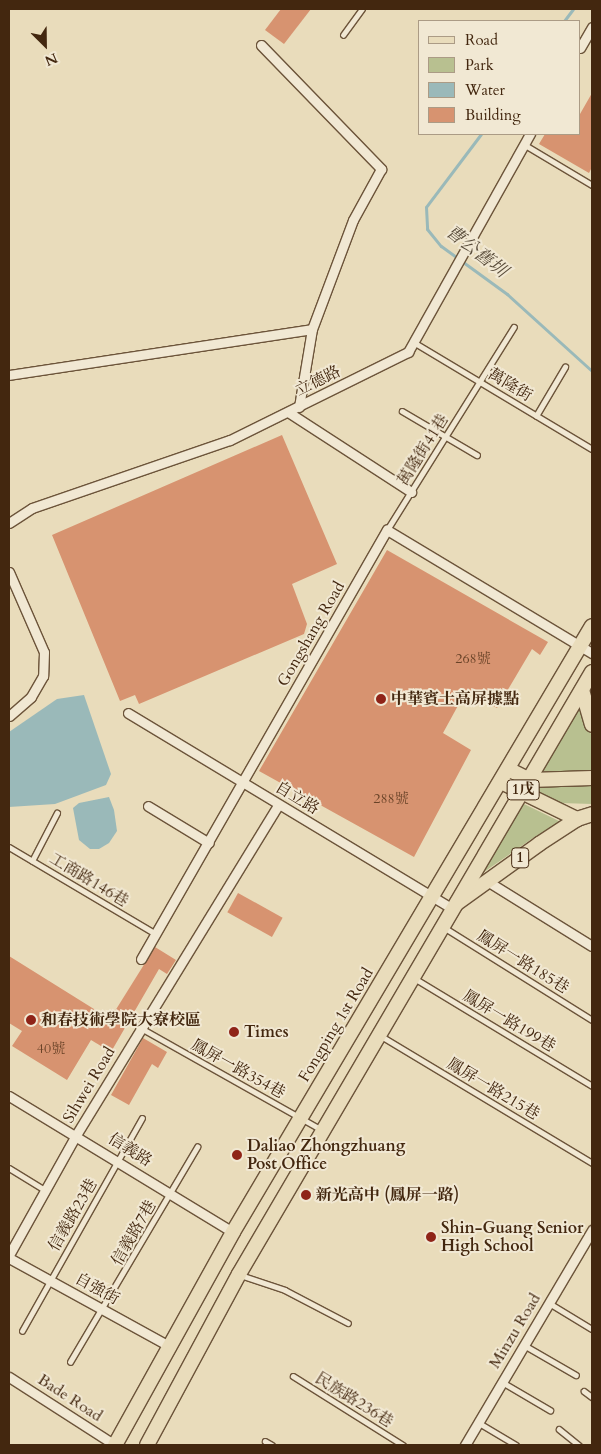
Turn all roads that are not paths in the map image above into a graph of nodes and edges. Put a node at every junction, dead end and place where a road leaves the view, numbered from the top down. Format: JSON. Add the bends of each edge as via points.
{"nodes":[{"id":1,"x":362,"y":9,"type":"edge"},
{"id":2,"x":592,"y":27,"type":"edge"},
{"id":3,"x":343,"y":35,"type":"dead end"},
{"id":4,"x":261,"y":45,"type":"dead end"},
{"id":5,"x":581,"y":46,"type":"edge"},
{"id":6,"x":529,"y":135,"type":"edge"},
{"id":7,"x":524,"y":144,"type":"junction"},
{"id":8,"x":592,"y":185,"type":"edge"},
{"id":9,"x":514,"y":327,"type":"dead end"},
{"id":10,"x":312,"y":330,"type":"junction"},
{"id":11,"x":415,"y":343,"type":"junction"},
{"id":12,"x":565,"y":367,"type":"dead end"},
{"id":13,"x":9,"y":375,"type":"edge"},
{"id":14,"x":481,"y":382,"type":"junction"},
{"id":15,"x":300,"y":407,"type":"junction"},
{"id":16,"x":402,"y":411,"type":"dead end"},
{"id":17,"x":288,"y":412,"type":"junction"},
{"id":18,"x":536,"y":416,"type":"junction"},
{"id":19,"x":446,"y":437,"type":"junction"},
{"id":20,"x":592,"y":449,"type":"edge"},
{"id":21,"x":477,"y":455,"type":"dead end"},
{"id":22,"x":411,"y":492,"type":"junction"},
{"id":23,"x":9,"y":520,"type":"edge"},
{"id":24,"x":387,"y":530,"type":"junction"},
{"id":25,"x":9,"y":572,"type":"edge"},
{"id":26,"x":592,"y":626,"type":"edge"},
{"id":27,"x":587,"y":649,"type":"edge"},
{"id":28,"x":592,"y":672,"type":"edge"},
{"id":29,"x":582,"y":690,"type":"junction"},
{"id":30,"x":128,"y":713,"type":"dead end"},
{"id":31,"x":9,"y":716,"type":"edge"},
{"id":32,"x":592,"y":725,"type":"edge"},
{"id":33,"x":505,"y":776,"type":"junction"},
{"id":34,"x":592,"y":778,"type":"edge"},
{"id":35,"x":530,"y":780,"type":"junction"},
{"id":36,"x":244,"y":783,"type":"junction"},
{"id":37,"x":521,"y":793,"type":"junction"},
{"id":38,"x":278,"y":805,"type":"junction"},
{"id":39,"x":148,"y":806,"type":"dead end"},
{"id":40,"x":57,"y":813,"type":"dead end"},
{"id":41,"x":592,"y":814,"type":"edge"},
{"id":42,"x":578,"y":819,"type":"junction"},
{"id":43,"x":209,"y":843,"type":"junction"},
{"id":44,"x":9,"y":847,"type":"edge"},
{"id":45,"x":32,"y":861,"type":"junction"},
{"id":46,"x":487,"y":881,"type":"junction"},
{"id":47,"x":433,"y":898,"type":"junction"},
{"id":48,"x":451,"y":908,"type":"junction"},
{"id":49,"x":441,"y":926,"type":"junction"},
{"id":50,"x":156,"y":934,"type":"junction"},
{"id":51,"x":592,"y":946,"type":"edge"},
{"id":52,"x":141,"y":959,"type":"dead end"},
{"id":53,"x":412,"y":977,"type":"junction"},
{"id":54,"x":592,"y":1020,"type":"edge"},
{"id":55,"x":141,"y":1028,"type":"junction"},
{"id":56,"x":380,"y":1036,"type":"junction"},
{"id":57,"x":592,"y":1086,"type":"edge"},
{"id":58,"x":9,"y":1096,"type":"edge"},
{"id":59,"x":142,"y":1118,"type":"dead end"},
{"id":60,"x":301,"y":1118,"type":"junction"},
{"id":61,"x":323,"y":1130,"type":"junction"},
{"id":62,"x":76,"y":1135,"type":"junction"},
{"id":63,"x":197,"y":1147,"type":"dead end"},
{"id":64,"x":118,"y":1161,"type":"junction"},
{"id":65,"x":592,"y":1163,"type":"edge"},
{"id":66,"x":9,"y":1168,"type":"edge"},
{"id":67,"x":45,"y":1190,"type":"junction"},
{"id":68,"x":171,"y":1194,"type":"junction"},
{"id":69,"x":592,"y":1231,"type":"edge"},
{"id":70,"x":233,"y":1232,"type":"junction"},
{"id":71,"x":9,"y":1257,"type":"edge"},
{"id":72,"x":238,"y":1274,"type":"junction"},
{"id":73,"x":50,"y":1280,"type":"junction"},
{"id":74,"x":549,"y":1303,"type":"junction"},
{"id":75,"x":103,"y":1310,"type":"junction"},
{"id":76,"x":348,"y":1323,"type":"dead end"},
{"id":77,"x":592,"y":1329,"type":"edge"},
{"id":78,"x":22,"y":1332,"type":"dead end"},
{"id":79,"x":524,"y":1345,"type":"junction"},
{"id":80,"x":171,"y":1347,"type":"junction"},
{"id":81,"x":70,"y":1362,"type":"dead end"},
{"id":82,"x":576,"y":1375,"type":"dead end"},
{"id":83,"x":293,"y":1376,"type":"dead end"},
{"id":84,"x":9,"y":1377,"type":"edge"},
{"id":85,"x":502,"y":1382,"type":"junction"},
{"id":86,"x":584,"y":1391,"type":"dead end"},
{"id":87,"x":592,"y":1397,"type":"edge"},
{"id":88,"x":550,"y":1410,"type":"dead end"},
{"id":89,"x":478,"y":1422,"type":"junction"},
{"id":90,"x":559,"y":1429,"type":"dead end"},
{"id":91,"x":265,"y":1441,"type":"dead end"},
{"id":92,"x":115,"y":1445,"type":"edge"},
{"id":93,"x":147,"y":1445,"type":"edge"},
{"id":94,"x":272,"y":1445,"type":"edge"},
{"id":95,"x":403,"y":1445,"type":"edge"},
{"id":96,"x":465,"y":1445,"type":"edge"},
{"id":97,"x":516,"y":1445,"type":"edge"},
{"id":98,"x":579,"y":1445,"type":"edge"}],
"edges":[{"from":1,"to":3,"type":"lane"},
{"from":2,"to":5,"type":"street"},
{"from":4,"to":10,"type":"street","via":[[380,169],[353,220]]},
{"from":6,"to":7,"type":"street","name":"立德路"},
{"from":7,"to":8,"type":"lane"},
{"from":7,"to":11,"type":"street","name":"立德路","via":[[460,253]]},
{"from":9,"to":14,"type":"lane","name":"萬隆街41巷"},
{"from":10,"to":13,"type":"street"},
{"from":10,"to":15,"type":"street"},
{"from":11,"to":14,"type":"lane","name":"萬隆街"},
{"from":11,"to":15,"type":"street","name":"立德路","via":[[393,362]]},
{"from":12,"to":18,"type":"lane"},
{"from":14,"to":18,"type":"lane","name":"萬隆街"},
{"from":14,"to":19,"type":"lane","name":"萬隆街41巷"},
{"from":15,"to":17,"type":"street","name":"立德路"},
{"from":16,"to":19,"type":"lane"},
{"from":17,"to":22,"type":"street"},
{"from":17,"to":23,"type":"street","name":"立德路","via":[[230,440],[32,508]]},
{"from":18,"to":20,"type":"lane","name":"萬隆街"},
{"from":19,"to":21,"type":"lane"},
{"from":19,"to":22,"type":"lane","name":"萬隆街41巷"},
{"from":22,"to":24,"type":"lane","name":"萬隆街41巷"},
{"from":24,"to":27,"type":"street"},
{"from":24,"to":36,"type":"street","name":"Gongshang Road"},
{"from":25,"to":31,"type":"street","via":[[44,652],[43,676],[31,697]]},
{"from":26,"to":27,"type":"main road","name":"Fongping 1st Road","number":"1戊"},
{"from":27,"to":33,"type":"main road","name":"Fongping 1st Road","number":"1戊"},
{"from":28,"to":29,"type":"main road","number":"1戊"},
{"from":29,"to":32,"type":"main road"},
{"from":29,"to":35,"type":"main road","number":"1戊"},
{"from":30,"to":36,"type":"street","name":"自立路"},
{"from":33,"to":35,"type":"main road"},
{"from":33,"to":37,"type":"main road"},
{"from":33,"to":47,"type":"main road","name":"Fongping 1st Road","number":"1戊"},
{"from":34,"to":35,"type":"main road"},
{"from":35,"to":37,"type":"main road","number":"1戊"},
{"from":36,"to":38,"type":"street","name":"自立路"},
{"from":36,"to":43,"type":"street","name":"Gongshang Road"},
{"from":37,"to":42,"type":"main road"},
{"from":37,"to":48,"type":"main road","number":"1戊"},
{"from":38,"to":47,"type":"street","name":"自立路"},
{"from":38,"to":55,"type":"street","name":"Sihwei Road"},
{"from":39,"to":43,"type":"street"},
{"from":40,"to":45,"type":"lane"},
{"from":41,"to":42,"type":"main road","number":"1"},
{"from":42,"to":46,"type":"main road","number":"1"},
{"from":43,"to":50,"type":"street","name":"Gongshang Road"},
{"from":44,"to":45,"type":"lane","name":"工商路146巷"},
{"from":45,"to":50,"type":"lane","name":"工商路146巷"},
{"from":46,"to":48,"type":"main road","number":"1"},
{"from":46,"to":51,"type":"street"},
{"from":47,"to":48,"type":"street","name":"自立路"},
{"from":47,"to":60,"type":"main road","name":"Fongping 1st Road"},
{"from":48,"to":49,"type":"main road","number":"1"},
{"from":49,"to":53,"type":"main road","number":"1"},
{"from":49,"to":54,"type":"lane","name":"鳳屏一路185巷"},
{"from":50,"to":52,"type":"street","name":"Gongshang Road"},
{"from":53,"to":56,"type":"main road","number":"1"},
{"from":53,"to":57,"type":"lane","name":"鳳屏一路199巷"},
{"from":55,"to":60,"type":"lane","name":"鳳屏一路354巷"},
{"from":55,"to":62,"type":"street","name":"Sihwei Road"},
{"from":56,"to":61,"type":"main road","number":"1"},
{"from":56,"to":65,"type":"lane","name":"鳳屏一路215巷"},
{"from":58,"to":62,"type":"street","name":"信義路"},
{"from":59,"to":64,"type":"lane","name":"信義路23巷"},
{"from":60,"to":61,"type":"lane","name":"鳳屏一路354巷"},
{"from":60,"to":70,"type":"main road","name":"Fongping 1st Road"},
{"from":61,"to":72,"type":"main road","number":"1"},
{"from":62,"to":64,"type":"street","name":"信義路"},
{"from":62,"to":67,"type":"street","name":"Sihwei Road"},
{"from":63,"to":68,"type":"lane","name":"信義路7巷"},
{"from":64,"to":68,"type":"street","name":"信義路"},
{"from":64,"to":73,"type":"lane","name":"信義路23巷"},
{"from":66,"to":67,"type":"lane"},
{"from":67,"to":71,"type":"street","name":"Sihwei Road"},
{"from":68,"to":70,"type":"street","name":"信義路"},
{"from":68,"to":75,"type":"lane","name":"信義路7巷"},
{"from":69,"to":74,"type":"street","name":"Minzu Road"},
{"from":70,"to":80,"type":"main road","name":"Fongping 1st Road"},
{"from":71,"to":73,"type":"street","name":"自強街"},
{"from":72,"to":76,"type":"lane","via":[[285,1290]]},
{"from":72,"to":93,"type":"main road","number":"1"},
{"from":73,"to":75,"type":"street","name":"自強街"},
{"from":73,"to":78,"type":"lane","name":"信義路23巷"},
{"from":74,"to":77,"type":"lane"},
{"from":74,"to":79,"type":"street","name":"Minzu Road"},
{"from":75,"to":80,"type":"street","name":"自強街"},
{"from":75,"to":81,"type":"lane","name":"信義路7巷"},
{"from":79,"to":82,"type":"lane"},
{"from":79,"to":85,"type":"street","name":"Minzu Road"},
{"from":80,"to":92,"type":"main road","name":"Fongping 1st Road"},
{"from":83,"to":95,"type":"lane","name":"民族路236巷"},
{"from":84,"to":92,"type":"street","name":"Bade Road"},
{"from":85,"to":88,"type":"lane"},
{"from":85,"to":89,"type":"street","name":"Minzu Road"},
{"from":86,"to":87,"type":"lane"},
{"from":89,"to":96,"type":"street","name":"Minzu Road"},
{"from":89,"to":97,"type":"lane"},
{"from":90,"to":98,"type":"lane"},
{"from":91,"to":94,"type":"lane"}]}
